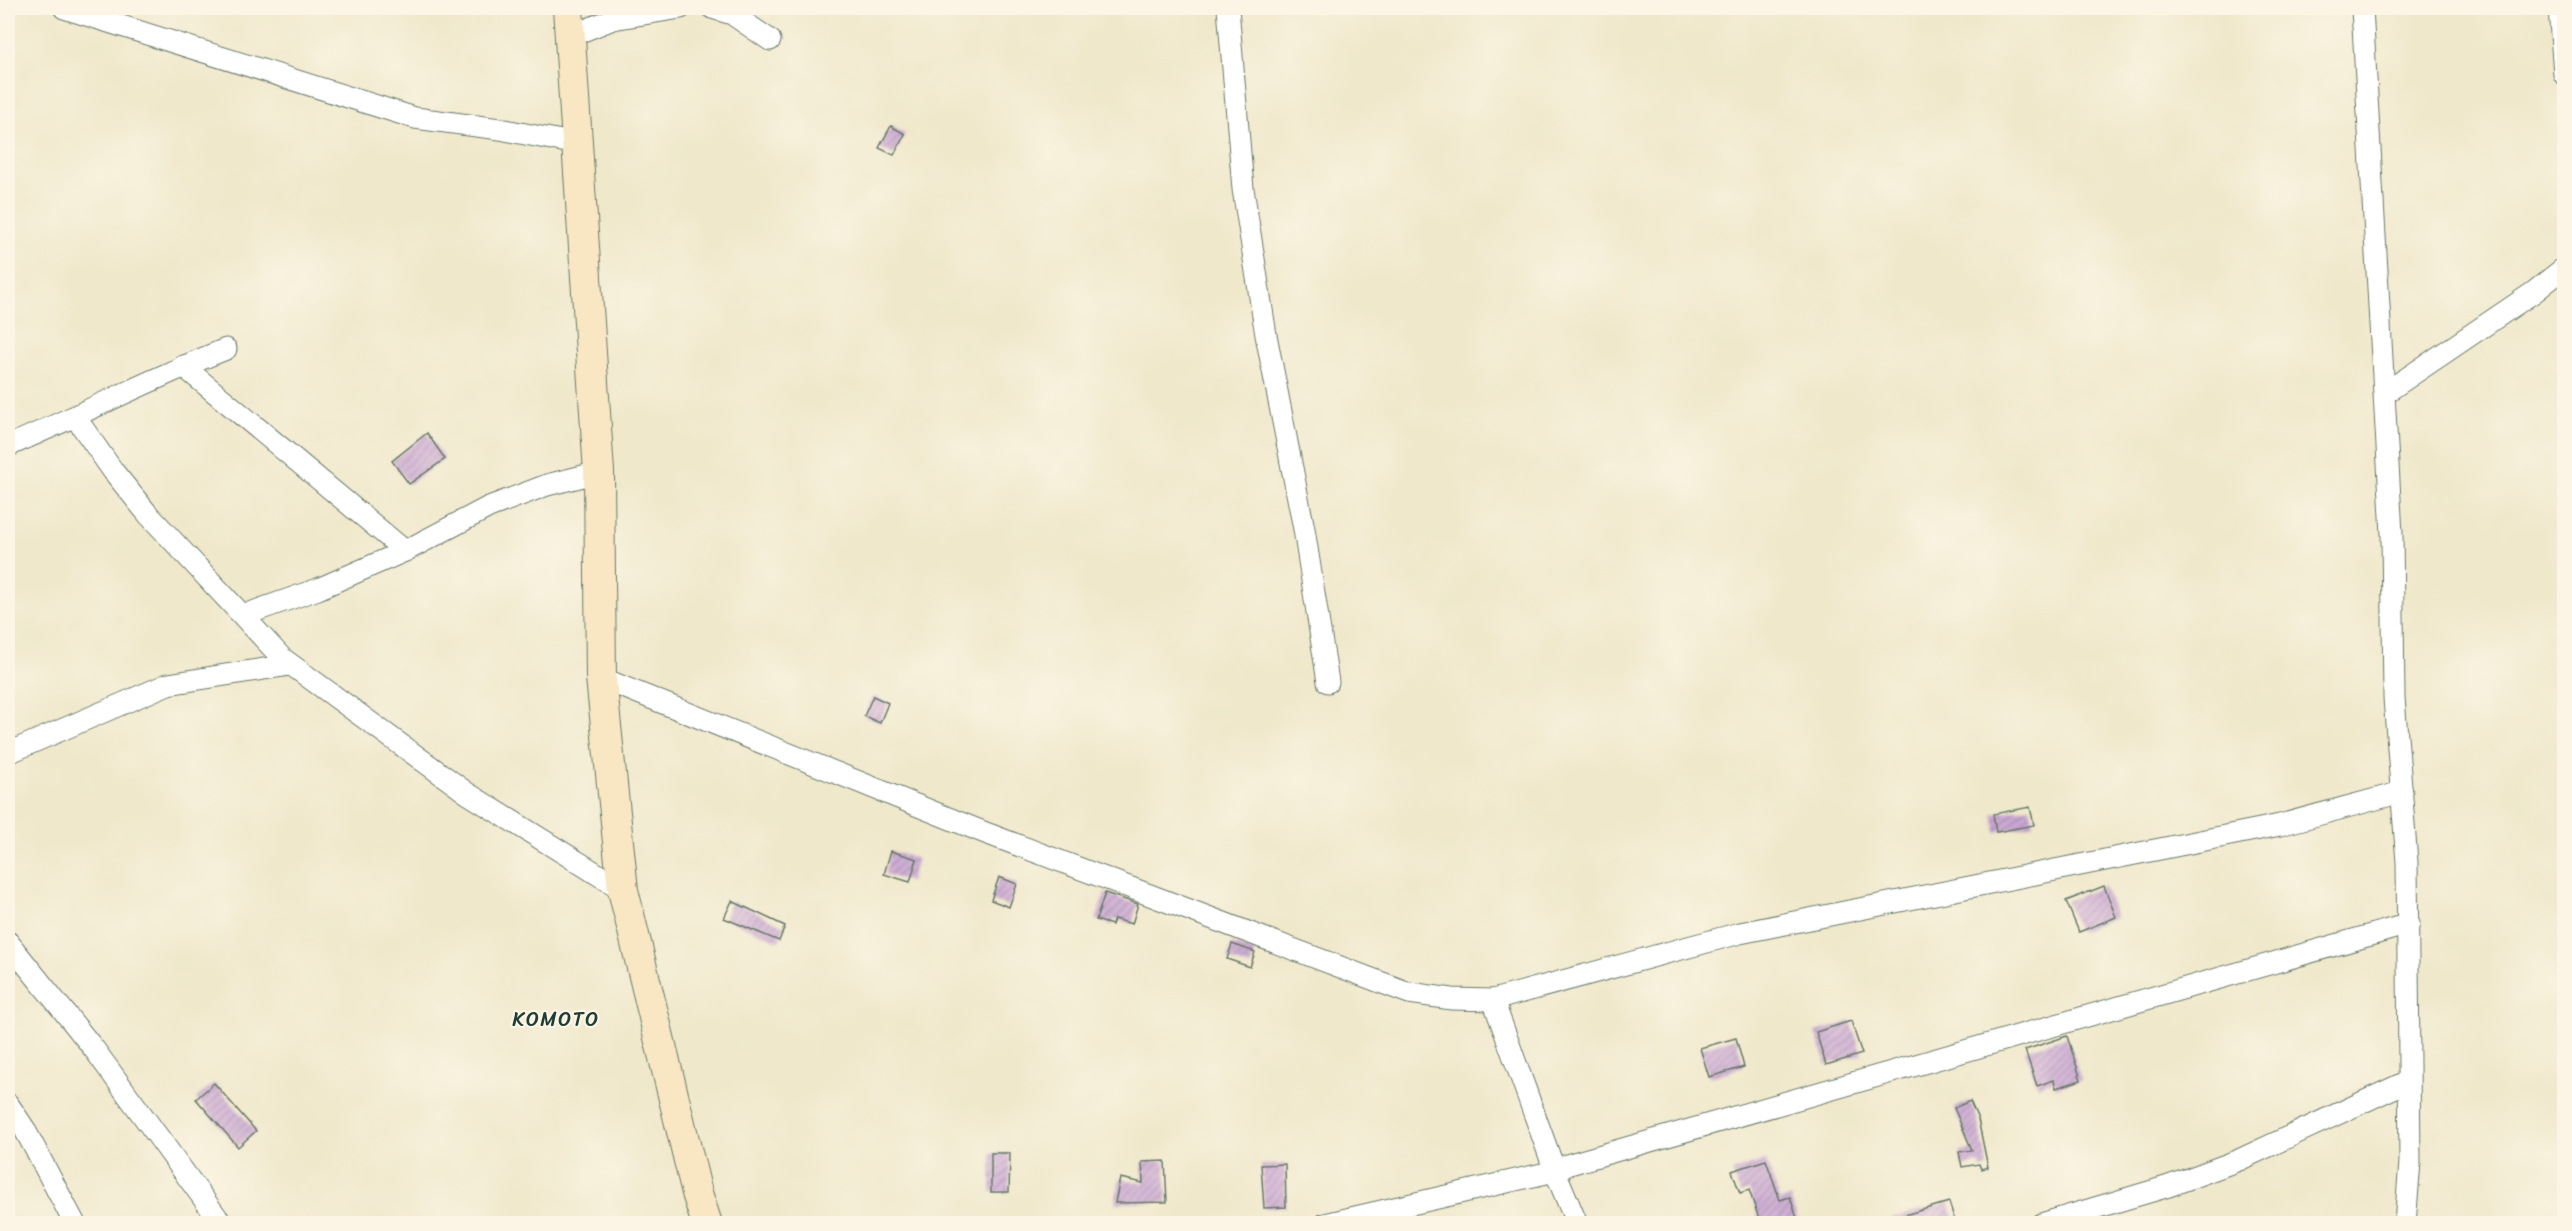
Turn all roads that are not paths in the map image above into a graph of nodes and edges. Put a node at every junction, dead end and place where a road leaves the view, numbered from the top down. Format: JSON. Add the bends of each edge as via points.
{"nodes":[{"id":1,"x":64,"y":8,"type":"edge"},
{"id":2,"x":681,"y":8,"type":"edge"},
{"id":3,"x":712,"y":8,"type":"edge"},
{"id":4,"x":1228,"y":8,"type":"edge"},
{"id":5,"x":2362,"y":8,"type":"edge"},
{"id":6,"x":2559,"y":8,"type":"edge"},
{"id":7,"x":569,"y":22,"type":"edge"},
{"id":8,"x":770,"y":40,"type":"dead end"},
{"id":9,"x":2565,"y":74,"type":"edge"},
{"id":10,"x":578,"y":144,"type":"junction"},
{"id":11,"x":2565,"y":268,"type":"edge"},
{"id":12,"x":226,"y":348,"type":"dead end"},
{"id":13,"x":183,"y":366,"type":"junction"},
{"id":14,"x":2385,"y":393,"type":"junction"},
{"id":15,"x":76,"y":417,"type":"junction"},
{"id":16,"x":8,"y":446,"type":"edge"},
{"id":17,"x":599,"y":472,"type":"junction"},
{"id":18,"x":405,"y":551,"type":"junction"},
{"id":19,"x":244,"y":615,"type":"junction"},
{"id":20,"x":290,"y":665,"type":"junction"},
{"id":21,"x":601,"y":678,"type":"junction"},
{"id":22,"x":1328,"y":682,"type":"dead end"},
{"id":23,"x":8,"y":753,"type":"edge"},
{"id":24,"x":2402,"y":792,"type":"junction"},
{"id":25,"x":623,"y":890,"type":"junction"},
{"id":26,"x":2409,"y":924,"type":"junction"},
{"id":27,"x":8,"y":942,"type":"edge"},
{"id":28,"x":1493,"y":1000,"type":"junction"},
{"id":29,"x":2408,"y":1081,"type":"junction"},
{"id":30,"x":8,"y":1104,"type":"edge"},
{"id":31,"x":1555,"y":1171,"type":"junction"},
{"id":32,"x":75,"y":1224,"type":"edge"},
{"id":33,"x":222,"y":1224,"type":"edge"},
{"id":34,"x":706,"y":1224,"type":"edge"},
{"id":35,"x":1325,"y":1224,"type":"edge"},
{"id":36,"x":1577,"y":1224,"type":"edge"},
{"id":37,"x":2041,"y":1224,"type":"edge"},
{"id":38,"x":2405,"y":1224,"type":"edge"}],
"edges":[{"from":1,"to":10,"type":"street","via":[[415,118]]},
{"from":2,"to":7,"type":"street"},
{"from":3,"to":8,"type":"street","via":[[732,14]]},
{"from":4,"to":22,"type":"street","via":[[1243,189]]},
{"from":5,"to":14,"type":"street"},
{"from":6,"to":9,"type":"street"},
{"from":7,"to":10,"type":"street"},
{"from":10,"to":17,"type":"street"},
{"from":11,"to":14,"type":"street"},
{"from":12,"to":13,"type":"street"},
{"from":13,"to":15,"type":"street"},
{"from":13,"to":18,"type":"street"},
{"from":14,"to":24,"type":"street","via":[[2394,698]]},
{"from":15,"to":16,"type":"street"},
{"from":15,"to":19,"type":"street","via":[[147,513]]},
{"from":17,"to":18,"type":"street","via":[[547,485],[489,507]]},
{"from":17,"to":21,"type":"street"},
{"from":18,"to":19,"type":"street","via":[[318,589]]},
{"from":19,"to":20,"type":"street"},
{"from":20,"to":23,"type":"street","via":[[168,684]]},
{"from":20,"to":25,"type":"street","via":[[467,793]]},
{"from":21,"to":25,"type":"street"},
{"from":21,"to":28,"type":"street","via":[[983,832],[1408,993]]},
{"from":24,"to":26,"type":"street"},
{"from":24,"to":28,"type":"street","via":[[2280,825],[1740,933]]},
{"from":25,"to":34,"type":"street"},
{"from":26,"to":29,"type":"street"},
{"from":26,"to":31,"type":"street","via":[[1968,1048]]},
{"from":27,"to":33,"type":"street","via":[[94,1049]]},
{"from":28,"to":31,"type":"street"},
{"from":29,"to":37,"type":"street","via":[[2238,1160],[2169,1186]]},
{"from":29,"to":38,"type":"street","via":[[2410,1162]]},
{"from":30,"to":32,"type":"street"},
{"from":31,"to":35,"type":"street"},
{"from":31,"to":36,"type":"street"}]}
